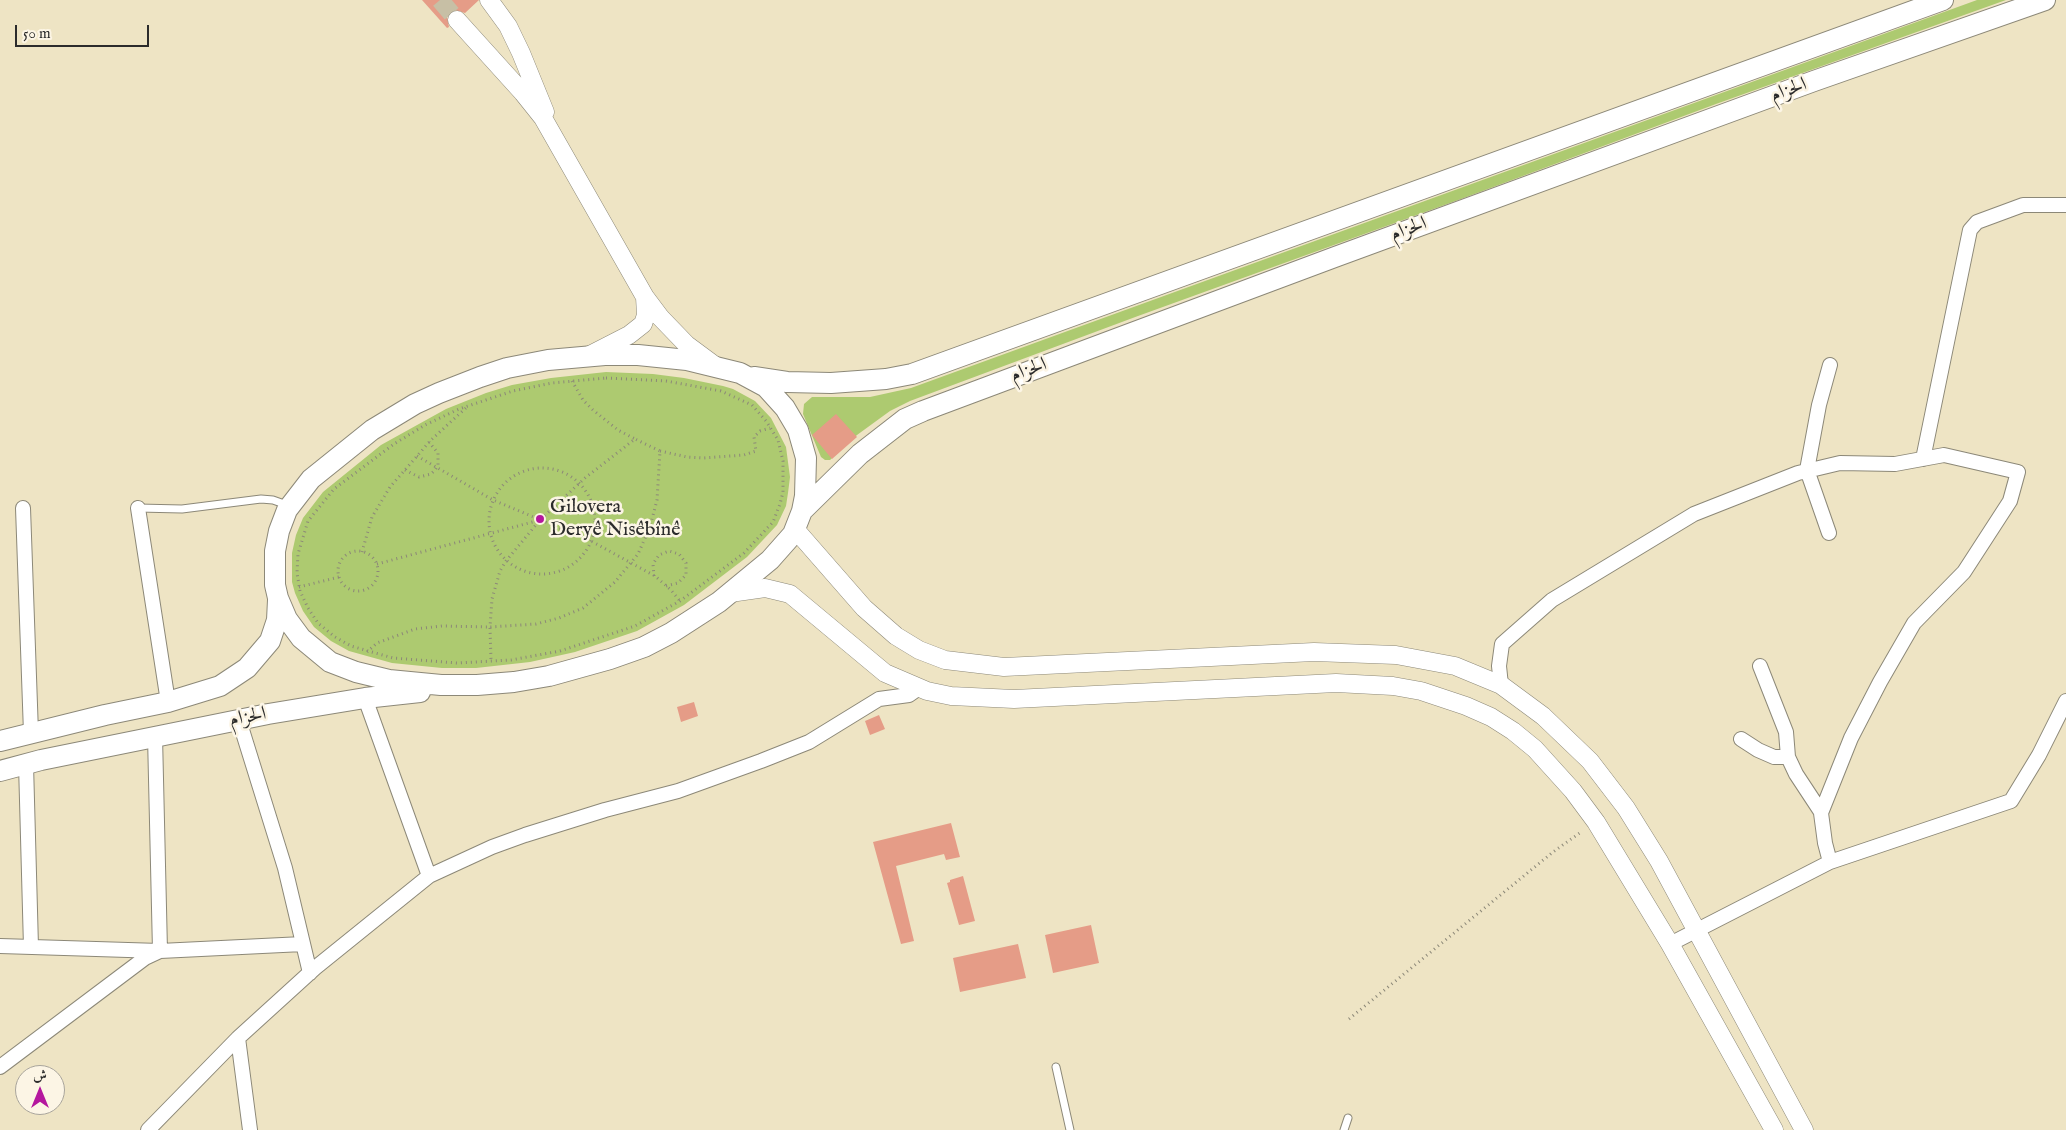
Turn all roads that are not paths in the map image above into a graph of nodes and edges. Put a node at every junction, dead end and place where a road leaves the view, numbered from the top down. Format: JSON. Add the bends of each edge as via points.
{"nodes":[{"id":1,"x":489,"y":0,"type":"edge"},
{"id":2,"x":1943,"y":0,"type":"edge"},
{"id":3,"x":2045,"y":0,"type":"edge"},
{"id":4,"x":457,"y":20,"type":"tunnel mouth"},
{"id":5,"x":555,"y":138,"type":"junction"},
{"id":6,"x":2066,"y":205,"type":"edge"},
{"id":7,"x":645,"y":297,"type":"junction"},
{"id":8,"x":586,"y":356,"type":"junction"},
{"id":9,"x":714,"y":366,"type":"junction"},
{"id":10,"x":1830,"y":366,"type":"dead end"},
{"id":11,"x":740,"y":373,"type":"junction"},
{"id":12,"x":1923,"y":459,"type":"junction"},
{"id":13,"x":1807,"y":470,"type":"junction"},
{"id":14,"x":289,"y":507,"type":"junction"},
{"id":15,"x":23,"y":508,"type":"dead end"},
{"id":16,"x":138,"y":508,"type":"joint"},
{"id":17,"x":799,"y":520,"type":"junction"},
{"id":18,"x":1830,"y":533,"type":"dead end"},
{"id":19,"x":730,"y":593,"type":"junction"},
{"id":20,"x":277,"y":595,"type":"junction"},
{"id":21,"x":1760,"y":666,"type":"dead end"},
{"id":22,"x":498,"y":684,"type":"junction"},
{"id":23,"x":1501,"y":685,"type":"junction"},
{"id":24,"x":919,"y":688,"type":"junction"},
{"id":25,"x":365,"y":698,"type":"junction"},
{"id":26,"x":168,"y":702,"type":"junction"},
{"id":27,"x":2066,"y":702,"type":"edge"},
{"id":28,"x":239,"y":720,"type":"junction"},
{"id":29,"x":31,"y":733,"type":"junction"},
{"id":30,"x":155,"y":736,"type":"junction"},
{"id":31,"x":1741,"y":739,"type":"dead end"},
{"id":32,"x":0,"y":741,"type":"edge"},
{"id":33,"x":1788,"y":757,"type":"junction"},
{"id":34,"x":26,"y":764,"type":"junction"},
{"id":35,"x":0,"y":770,"type":"edge"},
{"id":36,"x":1821,"y":812,"type":"junction"},
{"id":37,"x":1830,"y":862,"type":"junction"},
{"id":38,"x":429,"y":876,"type":"junction"},
{"id":39,"x":1696,"y":930,"type":"junction"},
{"id":40,"x":303,"y":944,"type":"junction"},
{"id":41,"x":1670,"y":944,"type":"junction"},
{"id":42,"x":0,"y":946,"type":"edge"},
{"id":43,"x":31,"y":946,"type":"junction"},
{"id":44,"x":160,"y":951,"type":"junction"},
{"id":45,"x":310,"y":973,"type":"junction"},
{"id":46,"x":238,"y":1038,"type":"junction"},
{"id":47,"x":0,"y":1067,"type":"edge"},
{"id":48,"x":1056,"y":1067,"type":"dead end"},
{"id":49,"x":1348,"y":1118,"type":"dead end"},
{"id":50,"x":148,"y":1130,"type":"edge"},
{"id":51,"x":250,"y":1130,"type":"edge"},
{"id":52,"x":1070,"y":1130,"type":"edge"},
{"id":53,"x":1344,"y":1130,"type":"edge"},
{"id":54,"x":1774,"y":1130,"type":"edge"},
{"id":55,"x":1804,"y":1130,"type":"edge"}],
"edges":[{"from":1,"to":5,"type":"street","via":[[508,26],[521,53]]},
{"from":2,"to":11,"type":"main road","name":"الحزام","via":[[912,374],[859,382],[808,383],[769,380]]},
{"from":3,"to":17,"type":"main road","name":"الحزام","via":[[1667,135],[923,411],[905,419],[860,454]]},
{"from":4,"to":5,"type":"street","via":[[544,118]]},
{"from":5,"to":7,"type":"street"},
{"from":6,"to":12,"type":"street","via":[[2023,205],[1977,222],[1970,230]]},
{"from":7,"to":8,"type":"street","via":[[643,324],[629,335]]},
{"from":7,"to":9,"type":"street","via":[[672,331]]},
{"from":8,"to":9,"type":"main road","via":[[654,356]]},
{"from":8,"to":14,"type":"main road","via":[[507,368],[415,404],[372,430],[328,464],[311,479]]},
{"from":9,"to":11,"type":"main road"},
{"from":10,"to":13,"type":"street"},
{"from":11,"to":17,"type":"main road","via":[[766,387],[785,408],[798,430],[806,458],[807,477]]},
{"from":12,"to":13,"type":"street","via":[[1895,464],[1840,463]]},
{"from":12,"to":36,"type":"street","via":[[1944,455],[2018,472],[2010,501],[1964,572],[1914,623],[1851,738]]},
{"from":13,"to":18,"type":"street"},
{"from":13,"to":23,"type":"street","via":[[1694,514],[1552,600],[1502,644]]},
{"from":14,"to":16,"type":"lane","via":[[261,499],[182,509]]},
{"from":14,"to":20,"type":"main road","via":[[275,551]]},
{"from":15,"to":29,"type":"street"},
{"from":16,"to":26,"type":"street"},
{"from":17,"to":19,"type":"main road","via":[[787,542],[770,560]]},
{"from":17,"to":23,"type":"street","via":[[864,608],[896,636],[945,660],[1004,667],[1314,652],[1396,655],[1455,666]]},
{"from":19,"to":22,"type":"main road","via":[[694,620],[644,647],[594,665]]},
{"from":19,"to":24,"type":"street","via":[[765,588],[790,594],[885,673]]},
{"from":20,"to":22,"type":"main road","via":[[301,638],[342,667],[389,680],[441,685]]},
{"from":20,"to":26,"type":"main road","name":"الحزام","via":[[277,620],[270,641],[247,668],[220,686]]},
{"from":21,"to":33,"type":"street","via":[[1786,732]]},
{"from":22,"to":25,"type":"main road","name":"الحزام"},
{"from":23,"to":39,"type":"street","via":[[1543,716],[1590,761],[1626,808]]},
{"from":24,"to":38,"type":"street","via":[[909,695],[879,699],[809,742],[761,762],[678,791],[525,835]]},
{"from":24,"to":41,"type":"street","via":[[951,696],[1014,699],[1336,682],[1421,691],[1466,706],[1513,731],[1553,768],[1596,822]]},
{"from":25,"to":28,"type":"main road","name":"الحزام"},
{"from":25,"to":38,"type":"street"},
{"from":26,"to":29,"type":"main road","name":"الحزام"},
{"from":27,"to":37,"type":"street","via":[[2011,801]]},
{"from":28,"to":30,"type":"main road","name":"الحزام"},
{"from":28,"to":40,"type":"street","via":[[285,868]]},
{"from":29,"to":32,"type":"main road","name":"الحزام"},
{"from":30,"to":34,"type":"main road","name":"الحزام"},
{"from":30,"to":44,"type":"street"},
{"from":31,"to":33,"type":"street","via":[[1774,757]]},
{"from":33,"to":36,"type":"street"},
{"from":34,"to":35,"type":"main road","name":"الحزام"},
{"from":34,"to":43,"type":"street"},
{"from":36,"to":37,"type":"street"},
{"from":37,"to":39,"type":"street"},
{"from":38,"to":45,"type":"street"},
{"from":39,"to":41,"type":"street"},
{"from":39,"to":55,"type":"street"},
{"from":40,"to":44,"type":"street"},
{"from":40,"to":45,"type":"street"},
{"from":41,"to":54,"type":"street"},
{"from":42,"to":43,"type":"street"},
{"from":43,"to":44,"type":"street"},
{"from":44,"to":47,"type":"street","via":[[145,958]]},
{"from":45,"to":46,"type":"street"},
{"from":46,"to":50,"type":"street"},
{"from":46,"to":51,"type":"street"},
{"from":48,"to":52,"type":"lane"},
{"from":49,"to":53,"type":"lane"}]}
